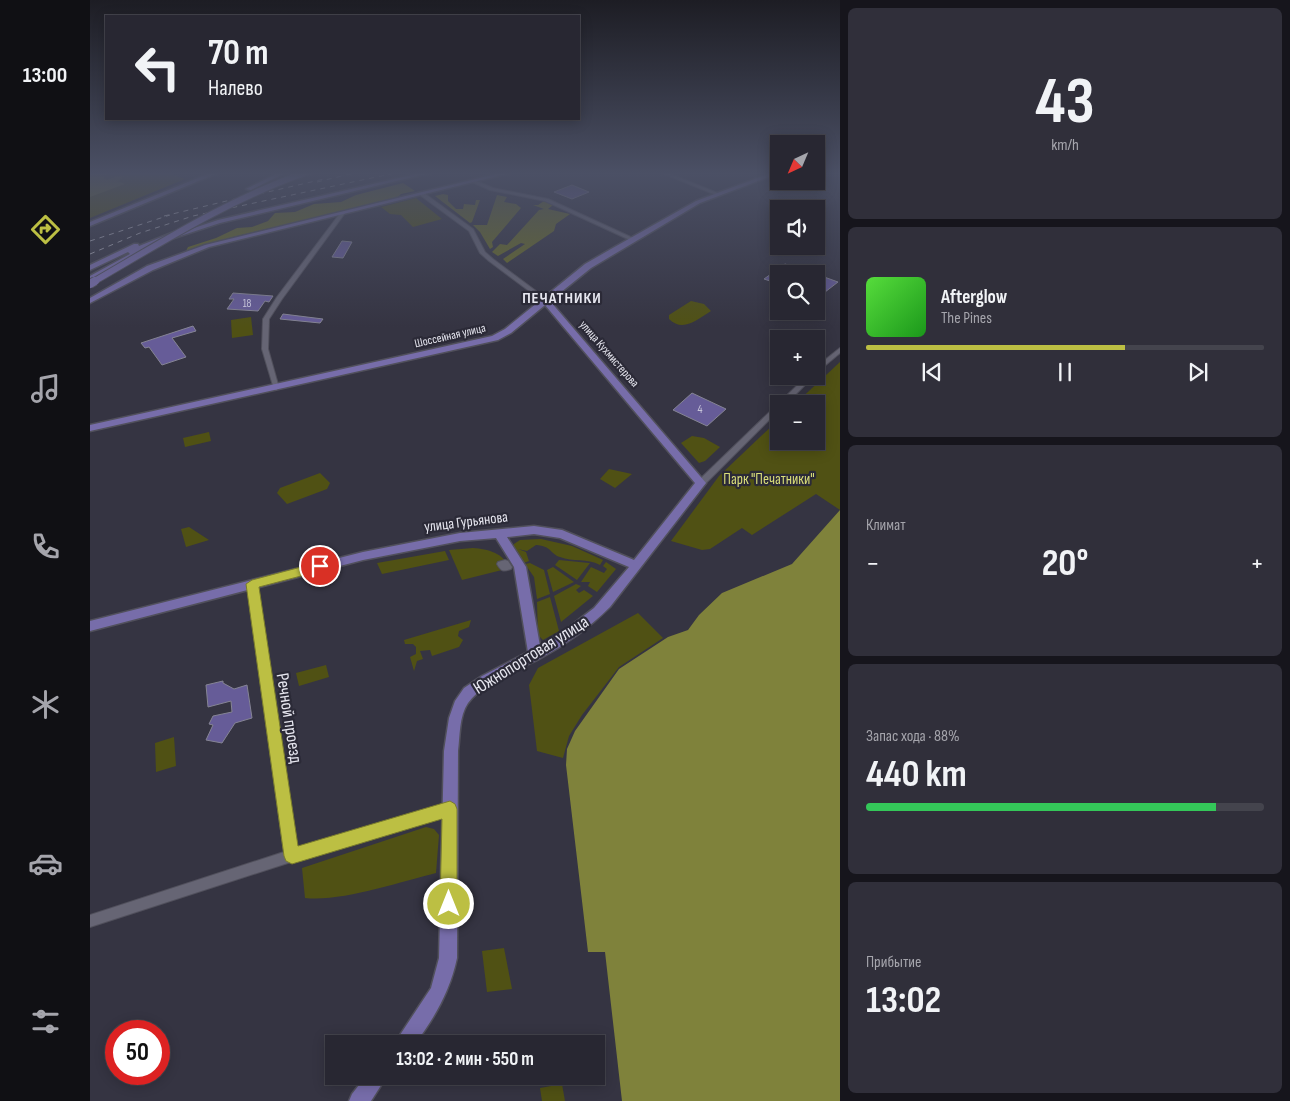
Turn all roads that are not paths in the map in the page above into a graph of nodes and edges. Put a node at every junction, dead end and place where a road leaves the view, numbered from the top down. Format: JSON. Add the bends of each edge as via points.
{"nodes":[{"id":1,"x":178,"y":224,"type":"edge"},
{"id":2,"x":188,"y":224,"type":"edge"},
{"id":3,"x":201,"y":224,"type":"edge"},
{"id":4,"x":215,"y":224,"type":"edge"},
{"id":5,"x":298,"y":224,"type":"edge"},
{"id":6,"x":334,"y":224,"type":"edge"},
{"id":7,"x":463,"y":224,"type":"edge"},
{"id":8,"x":599,"y":224,"type":"edge"},
{"id":9,"x":658,"y":224,"type":"edge"},
{"id":10,"x":632,"y":239,"type":"junction"},
{"id":11,"x":90,"y":268,"type":"edge"},
{"id":12,"x":90,"y":275,"type":"edge"},
{"id":13,"x":90,"y":279,"type":"edge"},
{"id":14,"x":90,"y":284,"type":"edge"},
{"id":15,"x":546,"y":300,"type":"junction"},
{"id":16,"x":90,"y":301,"type":"edge"},
{"id":17,"x":840,"y":350,"type":"edge"},
{"id":18,"x":825,"y":363,"type":"edge"},
{"id":19,"x":802,"y":385,"type":"edge"},
{"id":20,"x":276,"y":388,"type":"junction"},
{"id":21,"x":791,"y":395,"type":"edge"},
{"id":22,"x":770,"y":415,"type":"edge"},
{"id":23,"x":90,"y":428,"type":"edge"},
{"id":24,"x":701,"y":483,"type":"junction"},
{"id":25,"x":499,"y":533,"type":"junction"},
{"id":26,"x":636,"y":565,"type":"junction"},
{"id":27,"x":252,"y":584,"type":"junction"},
{"id":28,"x":90,"y":626,"type":"edge"},
{"id":29,"x":535,"y":655,"type":"junction"},
{"id":30,"x":450,"y":809,"type":"junction"},
{"id":31,"x":292,"y":856,"type":"junction"},
{"id":32,"x":90,"y":921,"type":"edge"},
{"id":33,"x":410,"y":1035,"type":"edge"},
{"id":34,"x":371,"y":1085,"type":"edge"},
{"id":35,"x":359,"y":1101,"type":"edge"}],
"edges":[{"from":1,"to":11,"type":"main road"},
{"from":2,"to":14,"type":"main road","bridge":true},
{"from":3,"to":12,"type":"main road","via":[[143,246]]},
{"from":4,"to":13,"type":"main road","via":[[148,248]]},
{"from":5,"to":16,"type":"main road","via":[[193,251],[144,271]]},
{"from":6,"to":20,"type":"street","via":[[266,320],[265,349]]},
{"from":7,"to":15,"type":"street","name":"улица Кухмистерова","via":[[471,230],[483,253]]},
{"from":8,"to":10,"type":"street"},
{"from":9,"to":10,"type":"main road","name":"Шоссейная улица"},
{"from":10,"to":15,"type":"main road","name":"Шоссейная улица","via":[[588,266]]},
{"from":15,"to":20,"type":"main road","name":"Шоссейная улица","via":[[503,335],[485,342]]},
{"from":15,"to":24,"type":"main road","name":"улица Кухмистерова"},
{"from":17,"to":18,"type":"street"},
{"from":19,"to":21,"type":"street"},
{"from":20,"to":23,"type":"main road","name":"Шоссейная улица"},
{"from":22,"to":24,"type":"street"},
{"from":24,"to":26,"type":"main road"},
{"from":25,"to":26,"type":"main road","name":"улица Гурьянова","via":[[534,530],[562,534]]},
{"from":25,"to":27,"type":"main road","name":"улица Гурьянова","via":[[388,550]]},
{"from":25,"to":29,"type":"main road","via":[[520,567]]},
{"from":26,"to":29,"type":"main road","name":"Южнопортовая улица","via":[[590,620]]},
{"from":27,"to":28,"type":"main road","name":"улица Гурьянова"},
{"from":27,"to":31,"type":"street","name":"Речной проезд"},
{"from":29,"to":30,"type":"main road","name":"Южнопортовая улица","via":[[472,690],[460,704],[451,751]]},
{"from":30,"to":31,"type":"street"},
{"from":30,"to":33,"type":"main road","name":"Южнопортовая улица","via":[[446,971],[441,989]]},
{"from":31,"to":32,"type":"street"},
{"from":34,"to":35,"type":"main road"}]}
